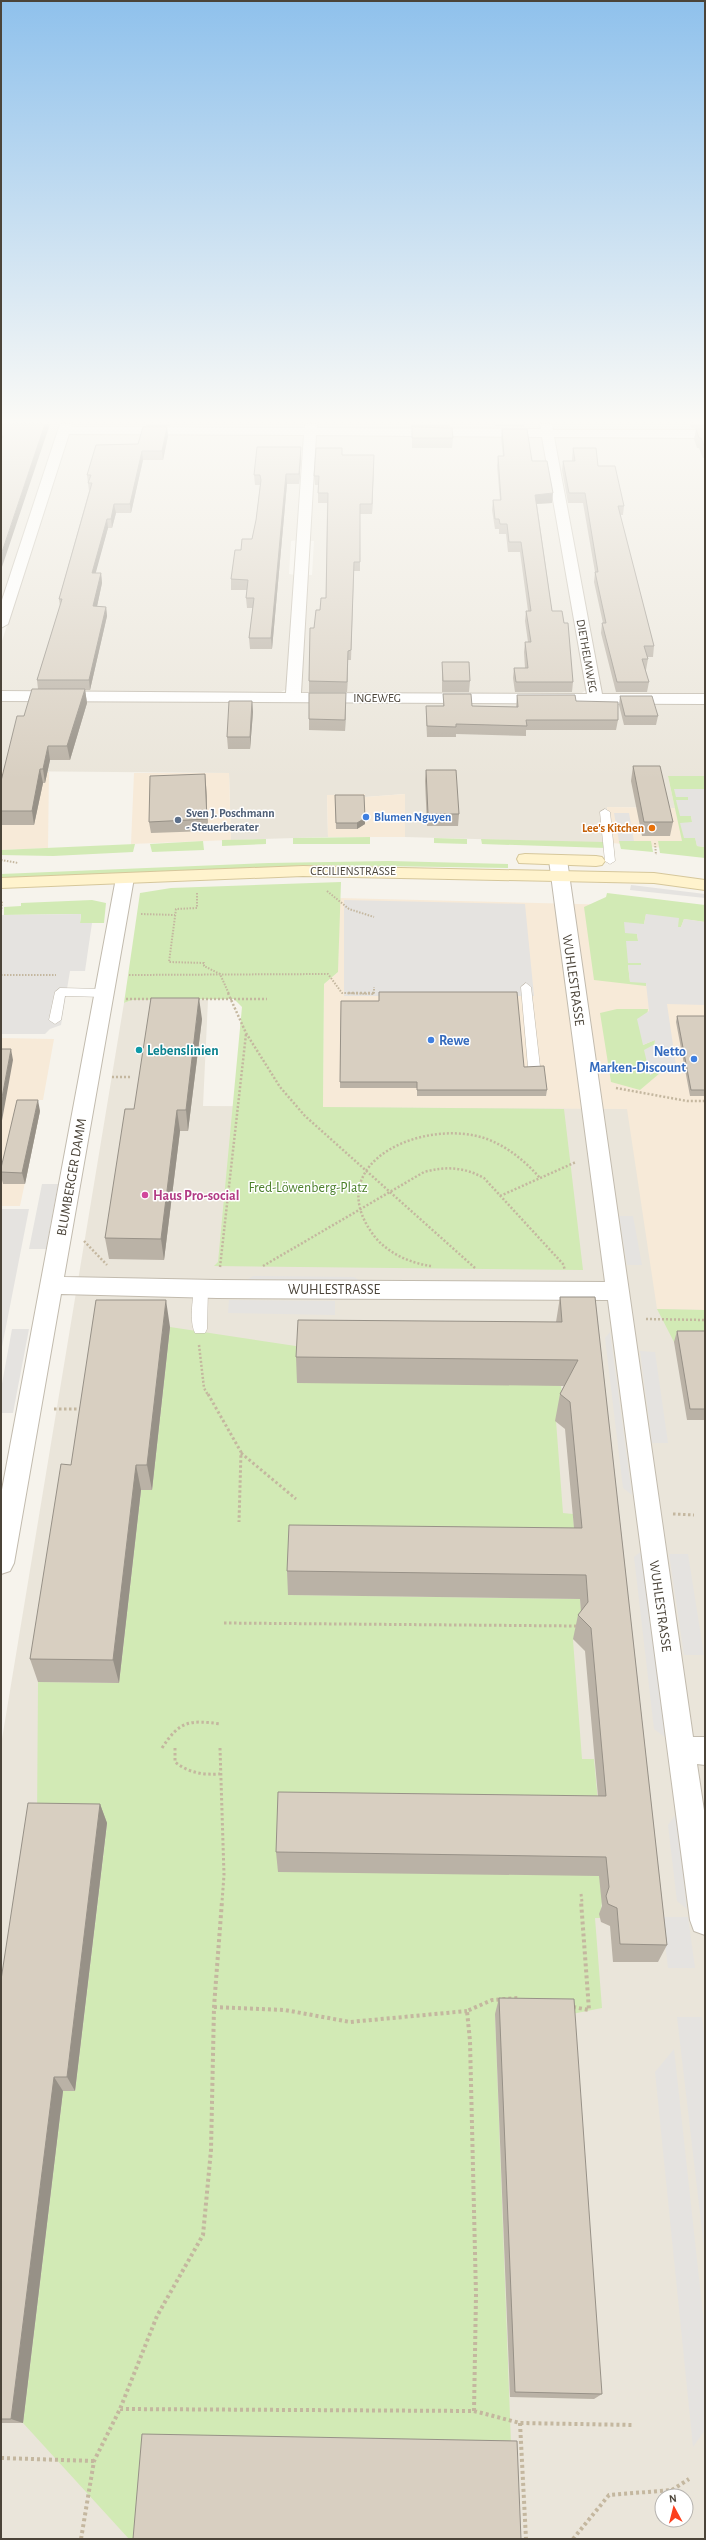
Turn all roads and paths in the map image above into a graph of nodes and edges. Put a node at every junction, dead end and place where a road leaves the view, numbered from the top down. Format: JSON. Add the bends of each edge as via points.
{"nodes":[{"id":1,"x":27,"y":543,"type":"edge"},
{"id":2,"x":303,"y":543,"type":"edge"},
{"id":3,"x":567,"y":543,"type":"edge"},
{"id":4,"x":1,"y":624,"type":"edge"},
{"id":5,"x":1,"y":696,"type":"edge"},
{"id":6,"x":293,"y":697,"type":"junction"},
{"id":7,"x":595,"y":699,"type":"junction"},
{"id":8,"x":705,"y":699,"type":"edge"},
{"id":9,"x":605,"y":812,"type":"dead end"},
{"id":10,"x":654,"y":843,"type":"dead end"},
{"id":11,"x":656,"y":854,"type":"dead end"},
{"id":12,"x":610,"y":862,"type":"junction"},
{"id":13,"x":559,"y":867,"type":"junction"},
{"id":14,"x":1,"y":869,"type":"edge"},
{"id":15,"x":705,"y":871,"type":"edge"},
{"id":16,"x":125,"y":878,"type":"junction"},
{"id":17,"x":705,"y":885,"type":"edge"},
{"id":18,"x":324,"y":888,"type":"dead end"},
{"id":19,"x":2,"y":891,"type":"edge"},
{"id":20,"x":198,"y":905,"type":"dead end"},
{"id":21,"x":1,"y":912,"type":"edge"},
{"id":22,"x":133,"y":914,"type":"dead end"},
{"id":23,"x":175,"y":915,"type":"junction"},
{"id":24,"x":374,"y":917,"type":"dead end"},
{"id":25,"x":220,"y":974,"type":"junction"},
{"id":26,"x":1,"y":975,"type":"edge"},
{"id":27,"x":62,"y":975,"type":"dead end"},
{"id":28,"x":123,"y":975,"type":"dead end"},
{"id":29,"x":526,"y":987,"type":"dead end"},
{"id":30,"x":374,"y":988,"type":"dead end"},
{"id":31,"x":112,"y":996,"type":"junction"},
{"id":32,"x":159,"y":999,"type":"edge"},
{"id":33,"x":191,"y":999,"type":"edge"},
{"id":34,"x":231,"y":999,"type":"junction"},
{"id":35,"x":267,"y":999,"type":"dead end"},
{"id":36,"x":55,"y":1020,"type":"dead end"},
{"id":37,"x":246,"y":1033,"type":"junction"},
{"id":38,"x":534,"y":1068,"type":"edge"},
{"id":39,"x":127,"y":1076,"type":"dead end"},
{"id":40,"x":132,"y":1077,"type":"dead end"},
{"id":41,"x":616,"y":1088,"type":"dead end"},
{"id":42,"x":705,"y":1101,"type":"edge"},
{"id":43,"x":582,"y":1159,"type":"dead end"},
{"id":44,"x":366,"y":1171,"type":"junction"},
{"id":45,"x":540,"y":1178,"type":"junction"},
{"id":46,"x":389,"y":1191,"type":"junction"},
{"id":47,"x":500,"y":1196,"type":"junction"},
{"id":48,"x":359,"y":1209,"type":"junction"},
{"id":49,"x":80,"y":1236,"type":"dead end"},
{"id":50,"x":435,"y":1267,"type":"dead end"},
{"id":51,"x":258,"y":1269,"type":"dead end"},
{"id":52,"x":112,"y":1270,"type":"dead end"},
{"id":53,"x":477,"y":1271,"type":"dead end"},
{"id":54,"x":566,"y":1277,"type":"dead end"},
{"id":55,"x":51,"y":1285,"type":"junction"},
{"id":56,"x":209,"y":1288,"type":"junction"},
{"id":57,"x":616,"y":1291,"type":"junction"},
{"id":58,"x":622,"y":1319,"type":"junction"},
{"id":59,"x":705,"y":1320,"type":"edge"},
{"id":60,"x":200,"y":1329,"type":"joint"},
{"id":61,"x":78,"y":1409,"type":"edge"},
{"id":62,"x":87,"y":1409,"type":"edge"},
{"id":63,"x":241,"y":1452,"type":"junction"},
{"id":64,"x":9,"y":1476,"type":"edge"},
{"id":65,"x":296,"y":1499,"type":"dead end"},
{"id":66,"x":239,"y":1522,"type":"dead end"},
{"id":67,"x":1,"y":1563,"type":"edge"},
{"id":68,"x":224,"y":1624,"type":"dead end"},
{"id":69,"x":582,"y":1626,"type":"edge"},
{"id":70,"x":221,"y":1724,"type":"dead end"},
{"id":71,"x":162,"y":1748,"type":"dead end"},
{"id":72,"x":174,"y":1748,"type":"dead end"},
{"id":73,"x":220,"y":1748,"type":"dead end"},
{"id":74,"x":693,"y":1750,"type":"edge"},
{"id":75,"x":220,"y":1774,"type":"junction"},
{"id":76,"x":581,"y":1894,"type":"dead end"},
{"id":77,"x":705,"y":1920,"type":"edge"},
{"id":78,"x":523,"y":1999,"type":"edge"},
{"id":79,"x":569,"y":2006,"type":"edge"},
{"id":80,"x":214,"y":2007,"type":"junction"},
{"id":81,"x":467,"y":2011,"type":"junction"},
{"id":82,"x":120,"y":2409,"type":"junction"},
{"id":83,"x":474,"y":2410,"type":"junction"},
{"id":84,"x":520,"y":2423,"type":"junction"},
{"id":85,"x":634,"y":2425,"type":"dead end"},
{"id":86,"x":1,"y":2458,"type":"edge"},
{"id":87,"x":94,"y":2461,"type":"junction"},
{"id":88,"x":688,"y":2479,"type":"dead end"},
{"id":89,"x":81,"y":2539,"type":"edge"},
{"id":90,"x":526,"y":2539,"type":"edge"},
{"id":91,"x":572,"y":2539,"type":"edge"}],
"edges":[{"from":1,"to":4,"type":"street"},
{"from":2,"to":6,"type":"street"},
{"from":3,"to":7,"type":"street","name":"DIETHELMWEG"},
{"from":5,"to":6,"type":"street","name":"INGEWEG"},
{"from":6,"to":7,"type":"street","name":"INGEWEG"},
{"from":7,"to":8,"type":"street","name":"INGEWEG"},
{"from":9,"to":12,"type":"lane"},
{"from":10,"to":11,"type":"path"},
{"from":12,"to":13,"type":"street","name":"CECILIENSTRASSE"},
{"from":12,"to":15,"type":"street","name":"CECILIENSTRASSE"},
{"from":13,"to":14,"type":"street","name":"CECILIENSTRASSE","via":[[311,856]]},
{"from":13,"to":16,"type":"street","name":"CECILIENSTRASSE","via":[[303,871]]},
{"from":13,"to":17,"type":"street","name":"CECILIENSTRASSE"},
{"from":13,"to":57,"type":"street","name":"WUHLESTRASSE"},
{"from":16,"to":19,"type":"street","name":"CECILIENSTRASSE"},
{"from":16,"to":31,"type":"street","name":"BLUMBERGER DAMM"},
{"from":18,"to":24,"type":"path","via":[[349,909]]},
{"from":19,"to":21,"type":"path"},
{"from":20,"to":23,"type":"path","via":[[197,908],[176,909]]},
{"from":22,"to":23,"type":"path"},
{"from":23,"to":25,"type":"path","via":[[169,962],[204,963],[204,966]]},
{"from":25,"to":28,"type":"path"},
{"from":25,"to":30,"type":"path","via":[[328,974],[342,993],[374,994]]},
{"from":25,"to":34,"type":"path"},
{"from":26,"to":27,"type":"path"},
{"from":29,"to":38,"type":"lane"},
{"from":31,"to":32,"type":"path"},
{"from":31,"to":36,"type":"lane","via":[[60,992]]},
{"from":31,"to":55,"type":"street","name":"BLUMBERGER DAMM"},
{"from":33,"to":34,"type":"path"},
{"from":34,"to":35,"type":"path"},
{"from":34,"to":37,"type":"path"},
{"from":37,"to":44,"type":"path","via":[[280,1087],[305,1116]]},
{"from":37,"to":56,"type":"path"},
{"from":39,"to":40,"type":"path"},
{"from":41,"to":42,"type":"path","via":[[687,1101]]},
{"from":43,"to":45,"type":"path"},
{"from":44,"to":45,"type":"path","via":[[383,1152],[412,1138],[455,1133],[485,1138],[503,1146],[517,1155]]},
{"from":44,"to":46,"type":"path"},
{"from":44,"to":48,"type":"path","via":[[358,1191]]},
{"from":45,"to":47,"type":"path"},
{"from":46,"to":47,"type":"path","via":[[424,1172],[454,1167],[470,1170],[484,1178]]},
{"from":46,"to":48,"type":"path"},
{"from":46,"to":53,"type":"path"},
{"from":47,"to":54,"type":"path","via":[[563,1264]]},
{"from":48,"to":50,"type":"path","via":[[367,1229],[381,1244],[400,1257]]},
{"from":48,"to":51,"type":"path"},
{"from":49,"to":52,"type":"path"},
{"from":55,"to":56,"type":"street","name":"WUHLESTRASSE"},
{"from":55,"to":64,"type":"street","name":"BLUMBERGER DAMM"},
{"from":56,"to":57,"type":"street","name":"WUHLESTRASSE"},
{"from":56,"to":60,"type":"lane","via":[[198,1317]]},
{"from":57,"to":58,"type":"street","name":"WUHLESTRASSE"},
{"from":58,"to":59,"type":"path"},
{"from":58,"to":74,"type":"street","name":"WUHLESTRASSE"},
{"from":60,"to":63,"type":"path","via":[[199,1358],[204,1388]]},
{"from":61,"to":62,"type":"path"},
{"from":63,"to":65,"type":"path"},
{"from":63,"to":66,"type":"path"},
{"from":64,"to":67,"type":"street","name":"BLUMBERGER DAMM"},
{"from":68,"to":69,"type":"path"},
{"from":70,"to":71,"type":"path","via":[[191,1721],[179,1724],[170,1733]]},
{"from":72,"to":75,"type":"path","via":[[175,1762],[186,1772],[206,1776]]},
{"from":73,"to":75,"type":"path"},
{"from":74,"to":77,"type":"street","name":"WUHLESTRASSE"},
{"from":75,"to":80,"type":"path","via":[[224,1875]]},
{"from":76,"to":79,"type":"path","via":[[589,2010]]},
{"from":78,"to":81,"type":"path","via":[[508,1997],[486,2001]]},
{"from":80,"to":81,"type":"path","via":[[285,2010],[350,2022]]},
{"from":80,"to":82,"type":"path","via":[[211,2150],[203,2235],[157,2316]]},
{"from":81,"to":83,"type":"path","via":[[470,2041],[476,2295]]},
{"from":82,"to":83,"type":"path"},
{"from":82,"to":87,"type":"path"},
{"from":83,"to":84,"type":"path"},
{"from":84,"to":85,"type":"path"},
{"from":84,"to":90,"type":"path"},
{"from":86,"to":87,"type":"path"},
{"from":87,"to":89,"type":"path"},
{"from":88,"to":91,"type":"path","via":[[672,2490],[609,2495]]}]}
